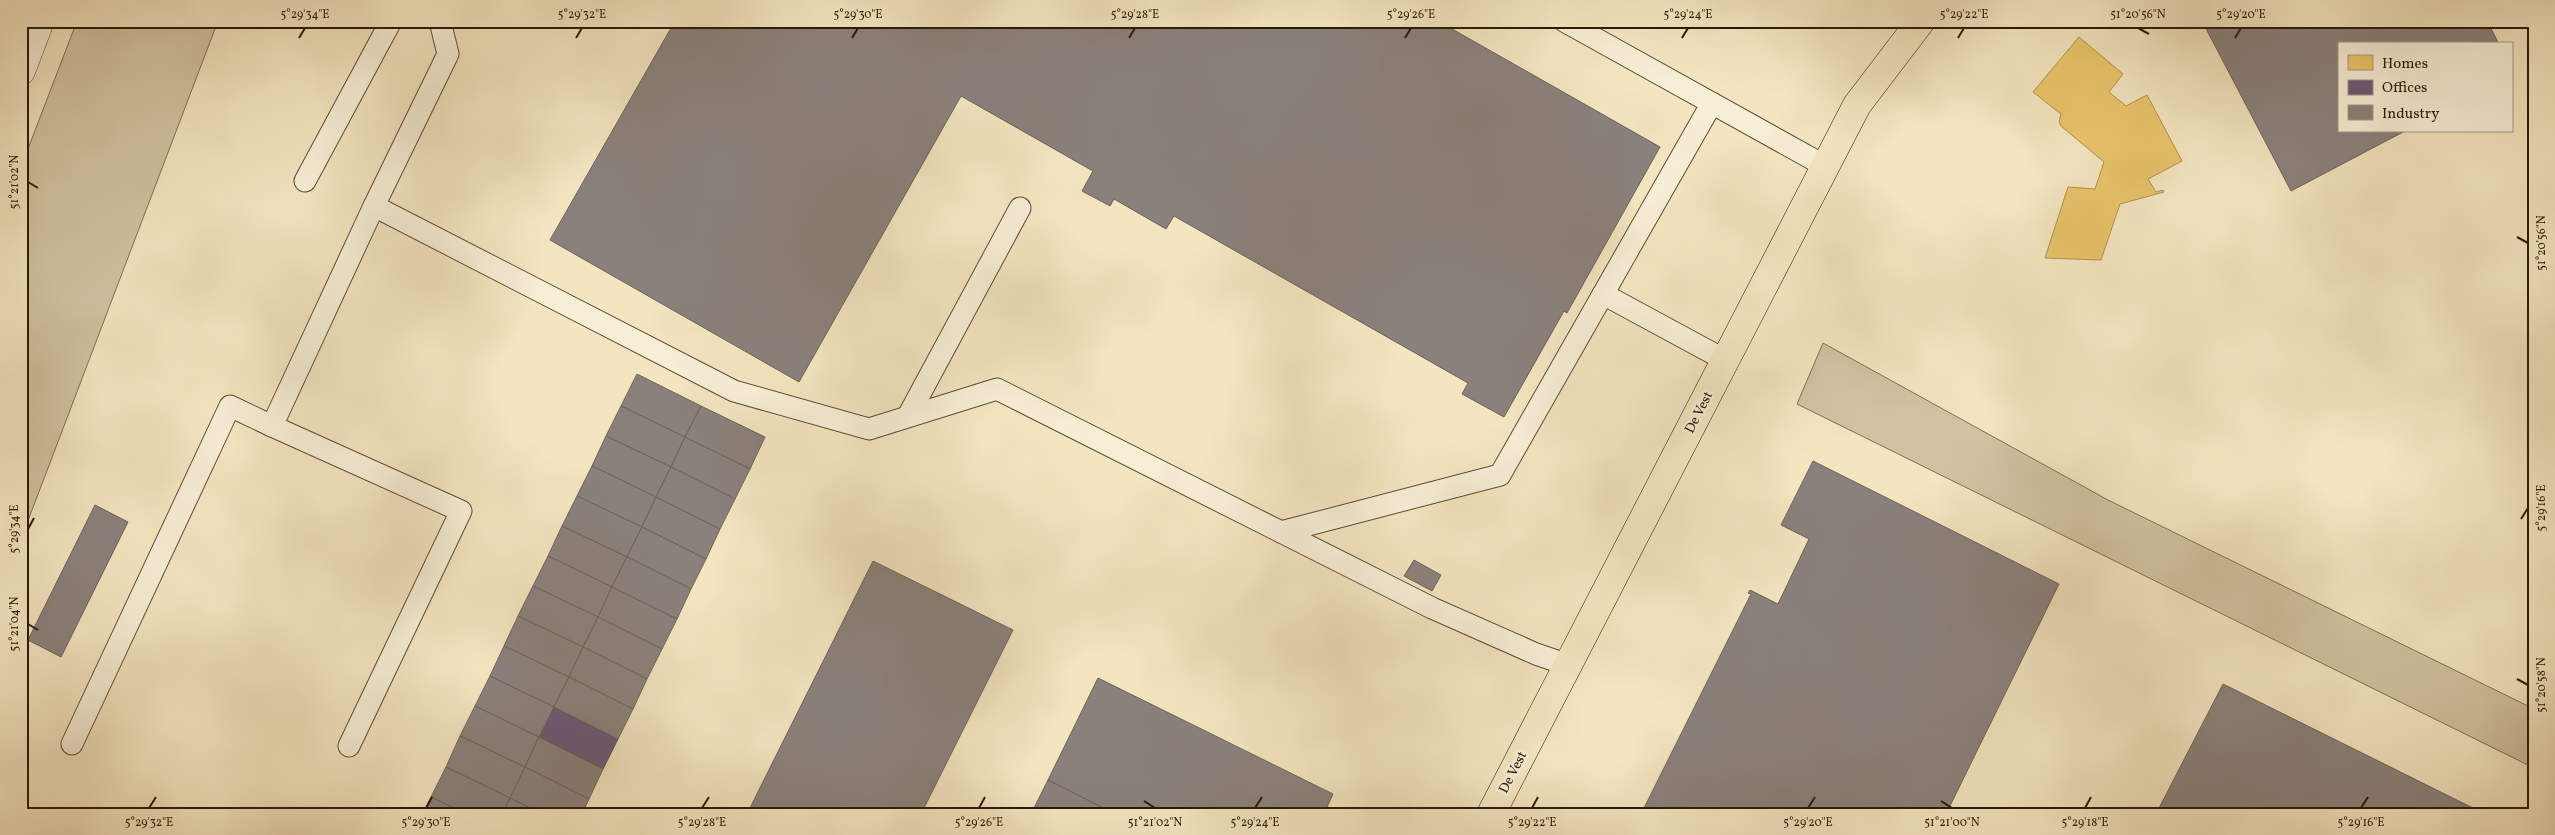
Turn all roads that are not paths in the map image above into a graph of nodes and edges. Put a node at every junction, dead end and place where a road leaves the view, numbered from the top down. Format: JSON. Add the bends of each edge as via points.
{"nodes":[{"id":1,"x":40,"y":21,"type":"edge"},
{"id":2,"x":391,"y":21,"type":"edge"},
{"id":3,"x":440,"y":21,"type":"edge"},
{"id":4,"x":1564,"y":21,"type":"edge"},
{"id":5,"x":1921,"y":21,"type":"edge"},
{"id":6,"x":21,"y":71,"type":"edge"},
{"id":7,"x":1712,"y":103,"type":"junction"},
{"id":8,"x":1825,"y":166,"type":"junction"},
{"id":9,"x":305,"y":181,"type":"dead end"},
{"id":10,"x":374,"y":206,"type":"junction"},
{"id":11,"x":1020,"y":208,"type":"dead end"},
{"id":12,"x":1603,"y":294,"type":"junction"},
{"id":13,"x":1725,"y":360,"type":"junction"},
{"id":14,"x":908,"y":416,"type":"junction"},
{"id":15,"x":272,"y":426,"type":"junction"},
{"id":16,"x":1281,"y":532,"type":"junction"},
{"id":17,"x":1568,"y":665,"type":"junction"},
{"id":18,"x":72,"y":744,"type":"dead end"},
{"id":19,"x":349,"y":746,"type":"dead end"},
{"id":20,"x":1491,"y":814,"type":"edge"}],
"edges":[{"from":1,"to":6,"type":"street"},
{"from":2,"to":9,"type":"lane"},
{"from":3,"to":10,"type":"lane","via":[[448,54]]},
{"from":4,"to":7,"type":"lane"},
{"from":5,"to":8,"type":"main road","name":"De Vest","via":[[1857,105]]},
{"from":7,"to":8,"type":"lane"},
{"from":7,"to":12,"type":"lane"},
{"from":8,"to":13,"type":"main road","name":"De Vest"},
{"from":10,"to":14,"type":"lane","via":[[734,391],[869,429]]},
{"from":10,"to":15,"type":"lane"},
{"from":11,"to":14,"type":"lane"},
{"from":12,"to":13,"type":"lane"},
{"from":12,"to":16,"type":"lane","via":[[1500,474]]},
{"from":13,"to":17,"type":"main road","name":"De Vest"},
{"from":14,"to":16,"type":"lane","via":[[997,389]]},
{"from":15,"to":18,"type":"lane","via":[[230,406]]},
{"from":15,"to":19,"type":"lane","via":[[461,511]]},
{"from":16,"to":17,"type":"lane","via":[[1432,608]]},
{"from":17,"to":20,"type":"main road","name":"De Vest"}]}
